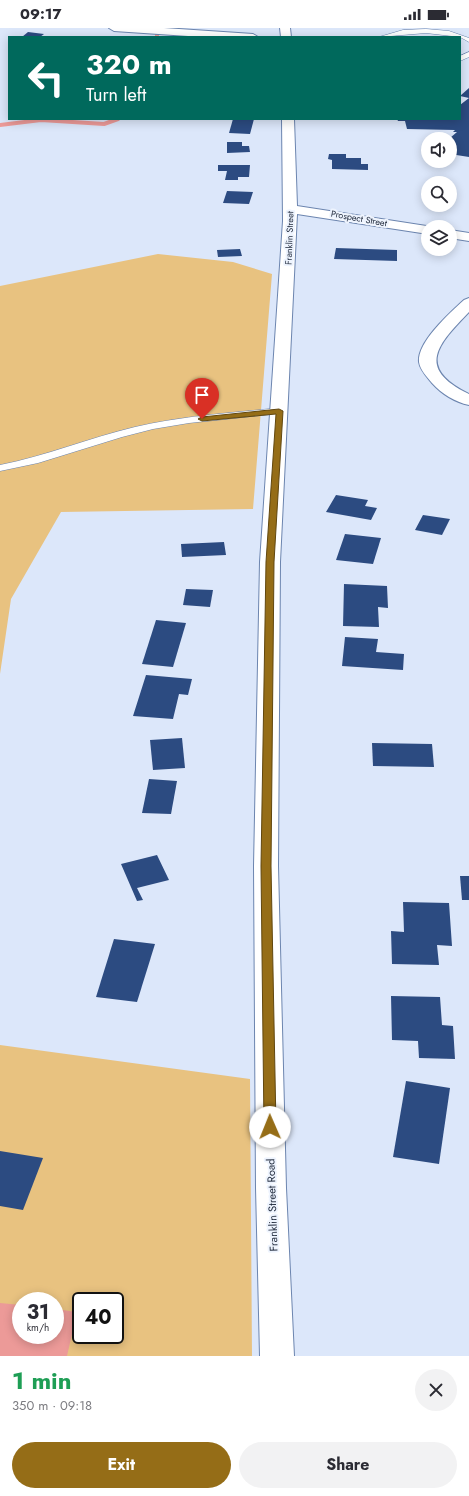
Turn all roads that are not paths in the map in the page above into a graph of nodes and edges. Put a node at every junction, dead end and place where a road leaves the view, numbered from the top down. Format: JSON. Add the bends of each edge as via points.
{"nodes":[{"id":1,"x":114,"y":28,"type":"edge"},
{"id":2,"x":390,"y":28,"type":"edge"},
{"id":3,"x":400,"y":32,"type":"junction"},
{"id":4,"x":238,"y":36,"type":"edge"},
{"id":5,"x":386,"y":36,"type":"edge"},
{"id":6,"x":460,"y":36,"type":"edge"},
{"id":7,"x":288,"y":120,"type":"edge"},
{"id":8,"x":290,"y":209,"type":"junction"},
{"id":9,"x":421,"y":229,"type":"edge"},
{"id":10,"x":457,"y":235,"type":"edge"},
{"id":11,"x":469,"y":237,"type":"edge"},
{"id":12,"x":469,"y":303,"type":"edge"},
{"id":13,"x":283,"y":358,"type":"joint"},
{"id":14,"x":469,"y":400,"type":"edge"},
{"id":15,"x":279,"y":411,"type":"junction"},
{"id":16,"x":0,"y":468,"type":"edge"},
{"id":17,"x":277,"y":1356,"type":"edge"}],
"edges":[{"from":1,"to":4,"type":"street"},
{"from":2,"to":3,"type":"lane"},
{"from":3,"to":5,"type":"lane"},
{"from":3,"to":6,"type":"lane","via":[[438,31]]},
{"from":7,"to":8,"type":"street","name":"Franklin Street"},
{"from":8,"to":9,"type":"street","name":"Prospect Street"},
{"from":8,"to":13,"type":"street","name":"Franklin Street"},
{"from":10,"to":11,"type":"street"},
{"from":12,"to":14,"type":"street","via":[[434,341],[428,356],[429,369],[441,383]]},
{"from":13,"to":15,"type":"street","name":"Franklin Street Road"},
{"from":15,"to":16,"type":"lane","via":[[162,424],[84,444],[32,462]]},
{"from":15,"to":17,"type":"street","name":"Franklin Street Road","via":[[270,562],[266,866],[271,1180]]}]}
